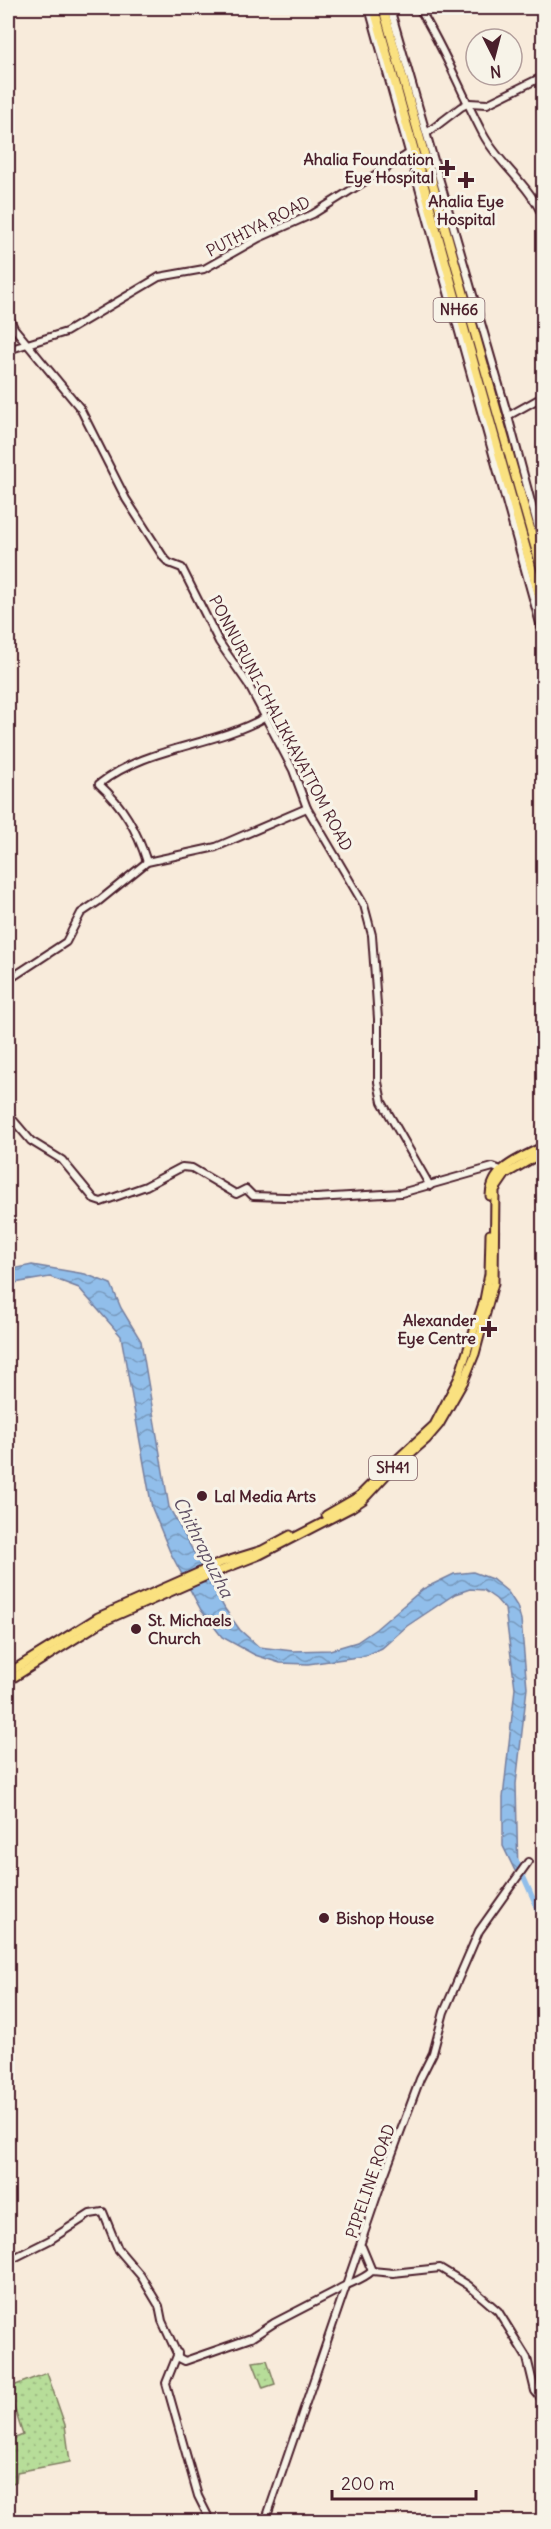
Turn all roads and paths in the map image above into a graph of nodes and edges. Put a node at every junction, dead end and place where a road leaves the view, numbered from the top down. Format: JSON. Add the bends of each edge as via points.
{"nodes":[{"id":1,"x":369,"y":8,"type":"edge"},
{"id":2,"x":374,"y":8,"type":"edge"},
{"id":3,"x":383,"y":8,"type":"edge"},
{"id":4,"x":390,"y":8,"type":"edge"},
{"id":5,"x":419,"y":8,"type":"edge"},
{"id":6,"x":543,"y":76,"type":"edge"},
{"id":7,"x":469,"y":103,"type":"junction"},
{"id":8,"x":427,"y":133,"type":"junction"},
{"id":9,"x":420,"y":150,"type":"junction"},
{"id":10,"x":543,"y":220,"type":"edge"},
{"id":11,"x":464,"y":312,"type":"junction"},
{"id":12,"x":8,"y":313,"type":"edge"},
{"id":13,"x":27,"y":343,"type":"junction"},
{"id":14,"x":8,"y":350,"type":"edge"},
{"id":15,"x":486,"y":360,"type":"junction"},
{"id":16,"x":543,"y":396,"type":"edge"},
{"id":17,"x":508,"y":416,"type":"junction"},
{"id":18,"x":513,"y":514,"type":"junction"},
{"id":19,"x":543,"y":550,"type":"edge"},
{"id":20,"x":543,"y":578,"type":"edge"},
{"id":21,"x":543,"y":613,"type":"edge"},
{"id":22,"x":543,"y":638,"type":"edge"},
{"id":23,"x":264,"y":718,"type":"junction"},
{"id":24,"x":307,"y":808,"type":"junction"},
{"id":25,"x":147,"y":862,"type":"junction"},
{"id":26,"x":8,"y":980,"type":"edge"},
{"id":27,"x":8,"y":1114,"type":"edge"},
{"id":28,"x":543,"y":1146,"type":"edge"},
{"id":29,"x":543,"y":1152,"type":"edge"},
{"id":30,"x":501,"y":1170,"type":"junction"},
{"id":31,"x":430,"y":1186,"type":"junction"},
{"id":32,"x":479,"y":1326,"type":"junction"},
{"id":33,"x":178,"y":1585,"type":"junction"},
{"id":34,"x":8,"y":1673,"type":"edge"},
{"id":35,"x":8,"y":1681,"type":"edge"},
{"id":36,"x":528,"y":1862,"type":"dead end"},
{"id":37,"x":362,"y":2247,"type":"junction"},
{"id":38,"x":8,"y":2261,"type":"edge"},
{"id":39,"x":372,"y":2271,"type":"junction"},
{"id":40,"x":347,"y":2284,"type":"junction"},
{"id":41,"x":178,"y":2353,"type":"junction"},
{"id":42,"x":543,"y":2402,"type":"edge"},
{"id":43,"x":211,"y":2522,"type":"edge"},
{"id":44,"x":265,"y":2522,"type":"edge"}],
"edges":[{"from":1,"to":9,"type":"street"},
{"from":2,"to":9,"type":"highway","number":"NH66"},
{"from":3,"to":9,"type":"highway","number":"NH66"},
{"from":4,"to":8,"type":"street"},
{"from":5,"to":7,"type":"street"},
{"from":6,"to":7,"type":"street","via":[[487,104]]},
{"from":7,"to":8,"type":"street"},
{"from":7,"to":10,"type":"street","via":[[483,136],[534,200]]},
{"from":8,"to":9,"type":"street"},
{"from":9,"to":11,"type":"highway","number":"NH66"},
{"from":9,"to":13,"type":"street","name":"PUTHIYA ROAD","via":[[313,214],[204,269],[159,277],[66,332]]},
{"from":9,"to":15,"type":"street"},
{"from":9,"to":18,"type":"street"},
{"from":11,"to":15,"type":"highway","number":"NH66"},
{"from":11,"to":18,"type":"highway","number":"NH66"},
{"from":12,"to":13,"type":"street","name":"PONNURUNI-CHALIKKAVATTOM ROAD"},
{"from":13,"to":14,"type":"street","name":"PUTHIYA ROAD"},
{"from":13,"to":23,"type":"street","name":"PONNURUNI-CHALIKKAVATTOM ROAD","via":[[80,408],[124,495],[164,558],[182,568],[219,642],[248,684]]},
{"from":15,"to":17,"type":"street"},
{"from":15,"to":20,"type":"highway","number":"NH66"},
{"from":16,"to":17,"type":"street"},
{"from":17,"to":19,"type":"street"},
{"from":18,"to":21,"type":"highway","number":"NH66"},
{"from":18,"to":22,"type":"street"},
{"from":23,"to":24,"type":"street","name":"PONNURUNI-CHALIKKAVATTOM ROAD","via":[[293,770]]},
{"from":23,"to":25,"type":"street","via":[[189,747],[149,756],[114,772],[99,784],[123,809],[139,836]]},
{"from":24,"to":25,"type":"street","via":[[216,847]]},
{"from":24,"to":31,"type":"street","name":"PONNURUNI-CHALIKKAVATTOM ROAD","via":[[364,905],[372,938],[381,1100]]},
{"from":25,"to":26,"type":"street","via":[[81,913],[66,942]]},
{"from":27,"to":31,"type":"street","via":[[35,1145],[62,1160],[95,1200],[101,1202],[146,1186],[182,1167],[192,1168],[236,1194],[246,1189],[253,1196],[316,1198],[401,1193]]},
{"from":28,"to":30,"type":"main road"},
{"from":29,"to":32,"type":"main road","number":"SH41","via":[[506,1174],[495,1190],[494,1283]]},
{"from":30,"to":31,"type":"street","via":[[493,1167]]},
{"from":30,"to":32,"type":"main road","via":[[490,1187],[489,1279]]},
{"from":32,"to":33,"type":"main road","number":"SH41","via":[[464,1381],[439,1425],[363,1500],[268,1552]]},
{"from":33,"to":34,"type":"main road","via":[[98,1617]]},
{"from":33,"to":35,"type":"main road","number":"SH41","via":[[102,1622]]},
{"from":36,"to":37,"type":"street","name":"PIPELINE ROAD","via":[[479,1931],[444,2012],[433,2053],[381,2184]]},
{"from":37,"to":39,"type":"street"},
{"from":37,"to":40,"type":"street","name":"PIPELINE ROAD"},
{"from":38,"to":41,"type":"street","via":[[90,2214],[102,2212],[118,2249],[159,2306]]},
{"from":39,"to":40,"type":"street","via":[[366,2278]]},
{"from":39,"to":42,"type":"street","via":[[440,2268],[468,2285],[498,2311],[527,2358],[535,2391]]},
{"from":40,"to":41,"type":"street","via":[[251,2338],[185,2361]]},
{"from":40,"to":44,"type":"street","name":"PIPELINE ROAD"},
{"from":41,"to":43,"type":"street","via":[[166,2383],[198,2496]]}]}
